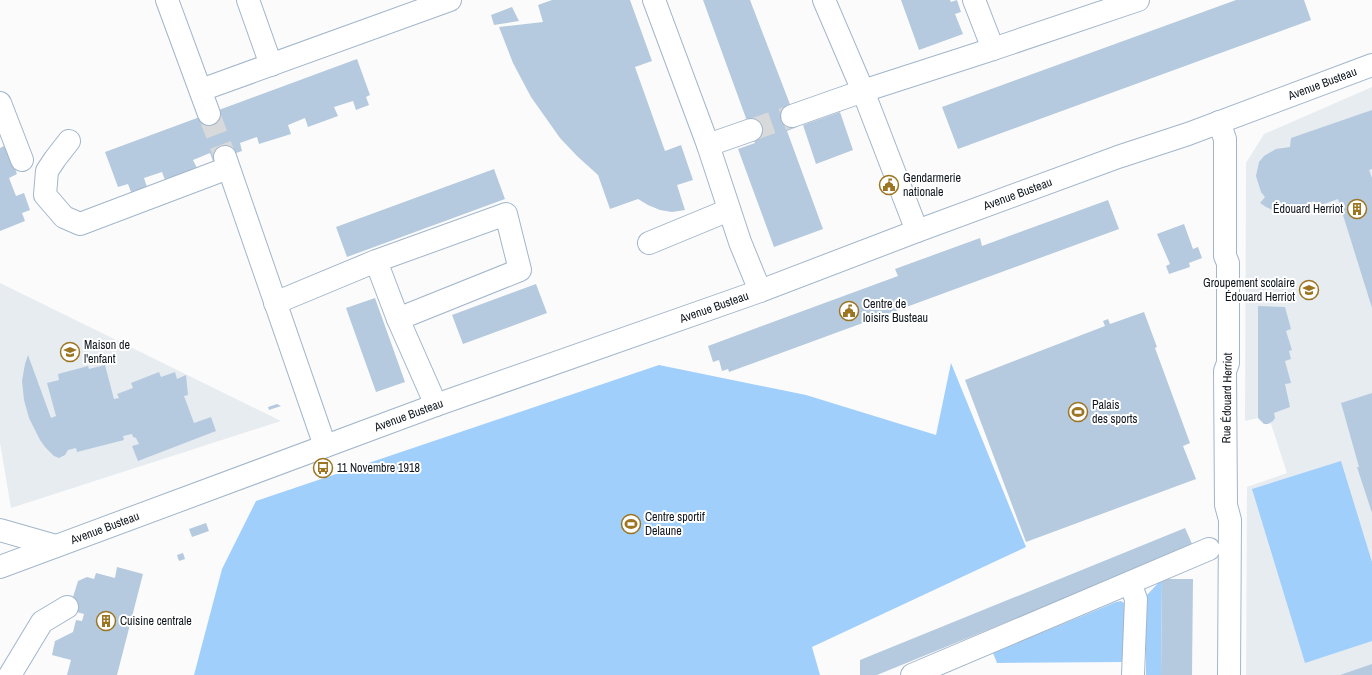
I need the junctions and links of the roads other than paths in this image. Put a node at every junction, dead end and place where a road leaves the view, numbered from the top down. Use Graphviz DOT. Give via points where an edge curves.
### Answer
graph roads {
  1 [pos="167,0"];
  2 [pos="248,0"];
  3 [pos="450,0"];
  4 [pos="654,0"];
  5 [pos="824,0"];
  6 [pos="974,0"];
  7 [pos="1138,0"];
  8 [pos="994,49"];
  9 [pos="270,65"];
  10 [pos="1372,65"];
  11 [pos="201,90"];
  12 [pos="863,91"];
  13 [pos="0,103"];
  14 [pos="209,114"];
  15 [pos="792,116"];
  16 [pos="1219,122"];
  17 [pos="751,130"];
  18 [pos="69,141"];
  19 [pos="708,145"];
  20 [pos="22,160"];
  21 [pos="729,210"];
  22 [pos="918,231"];
  23 [pos="649,243"];
  24 [pos="376,261"];
  25 [pos="760,291"];
  26 [pos="275,303"];
  27 [pos="398,319"];
  28 [pos="436,405"];
  29 [pos="325,446"];
  30 [pos="0,530"];
  31 [pos="56,546"];
  32 [pos="1209,549"];
  33 [pos="0,567"];
  34 [pos="1130,583"];
  35 [pos="67,607"];
  36 [pos="10,675"];
  37 [pos="912,675"];
  38 [pos="1133,675"];
  39 [pos="1228,675"];
  1 -- 11 [label="street"];
  2 -- 9 [label="street"];
  3 -- 9 [label="street"];
  4 -- 19 [label="street"];
  5 -- 12 [label="street"];
  6 -- 8 [label="street"];
  7 -- 8 [label="street"];
  8 -- 12 [label="street"];
  9 -- 11 [label="street"];
  10 -- 16 [label="street, Avenue Busteau"];
  11 -- 14 [label="street"];
  12 -- 15 [label="street"];
  12 -- 22 [label="street"];
  13 -- 20 [label="street"];
  16 -- 22 [label="street, Avenue Busteau"];
  16 -- 39 [label="street, Rue Édouard Herriot" via="1225,139 1225,256 1228,263 1228,363 1225,371 1226,505 1230,520"];
  17 -- 19 [label="street"];
  18 -- 26 [label="street" via="47,171 45,195 64,217 80,224 226,163"];
  19 -- 21 [label="street"];
  21 -- 23 [label="street"];
  21 -- 25 [label="street"];
  22 -- 25 [label="street, Avenue Busteau"];
  24 -- 26 [label="street"];
  24 -- 27 [label="street"];
  24 -- 27 [label="street" via="506,214 520,270"];
  25 -- 28 [label="street, Avenue Busteau"];
  26 -- 29 [label="street"];
  27 -- 28 [label="street"];
  28 -- 29 [label="street, Avenue Busteau"];
  29 -- 31 [label="street, Avenue Busteau"];
  30 -- 31 [label="street, Avenue Busteau"];
  31 -- 33 [label="street, Avenue Busteau"];
  32 -- 34 [label="street"];
  34 -- 37 [label="street"];
  34 -- 38 [label="street" via="1136,599"];
  35 -- 36 [label="street" via="42,622"];
}
